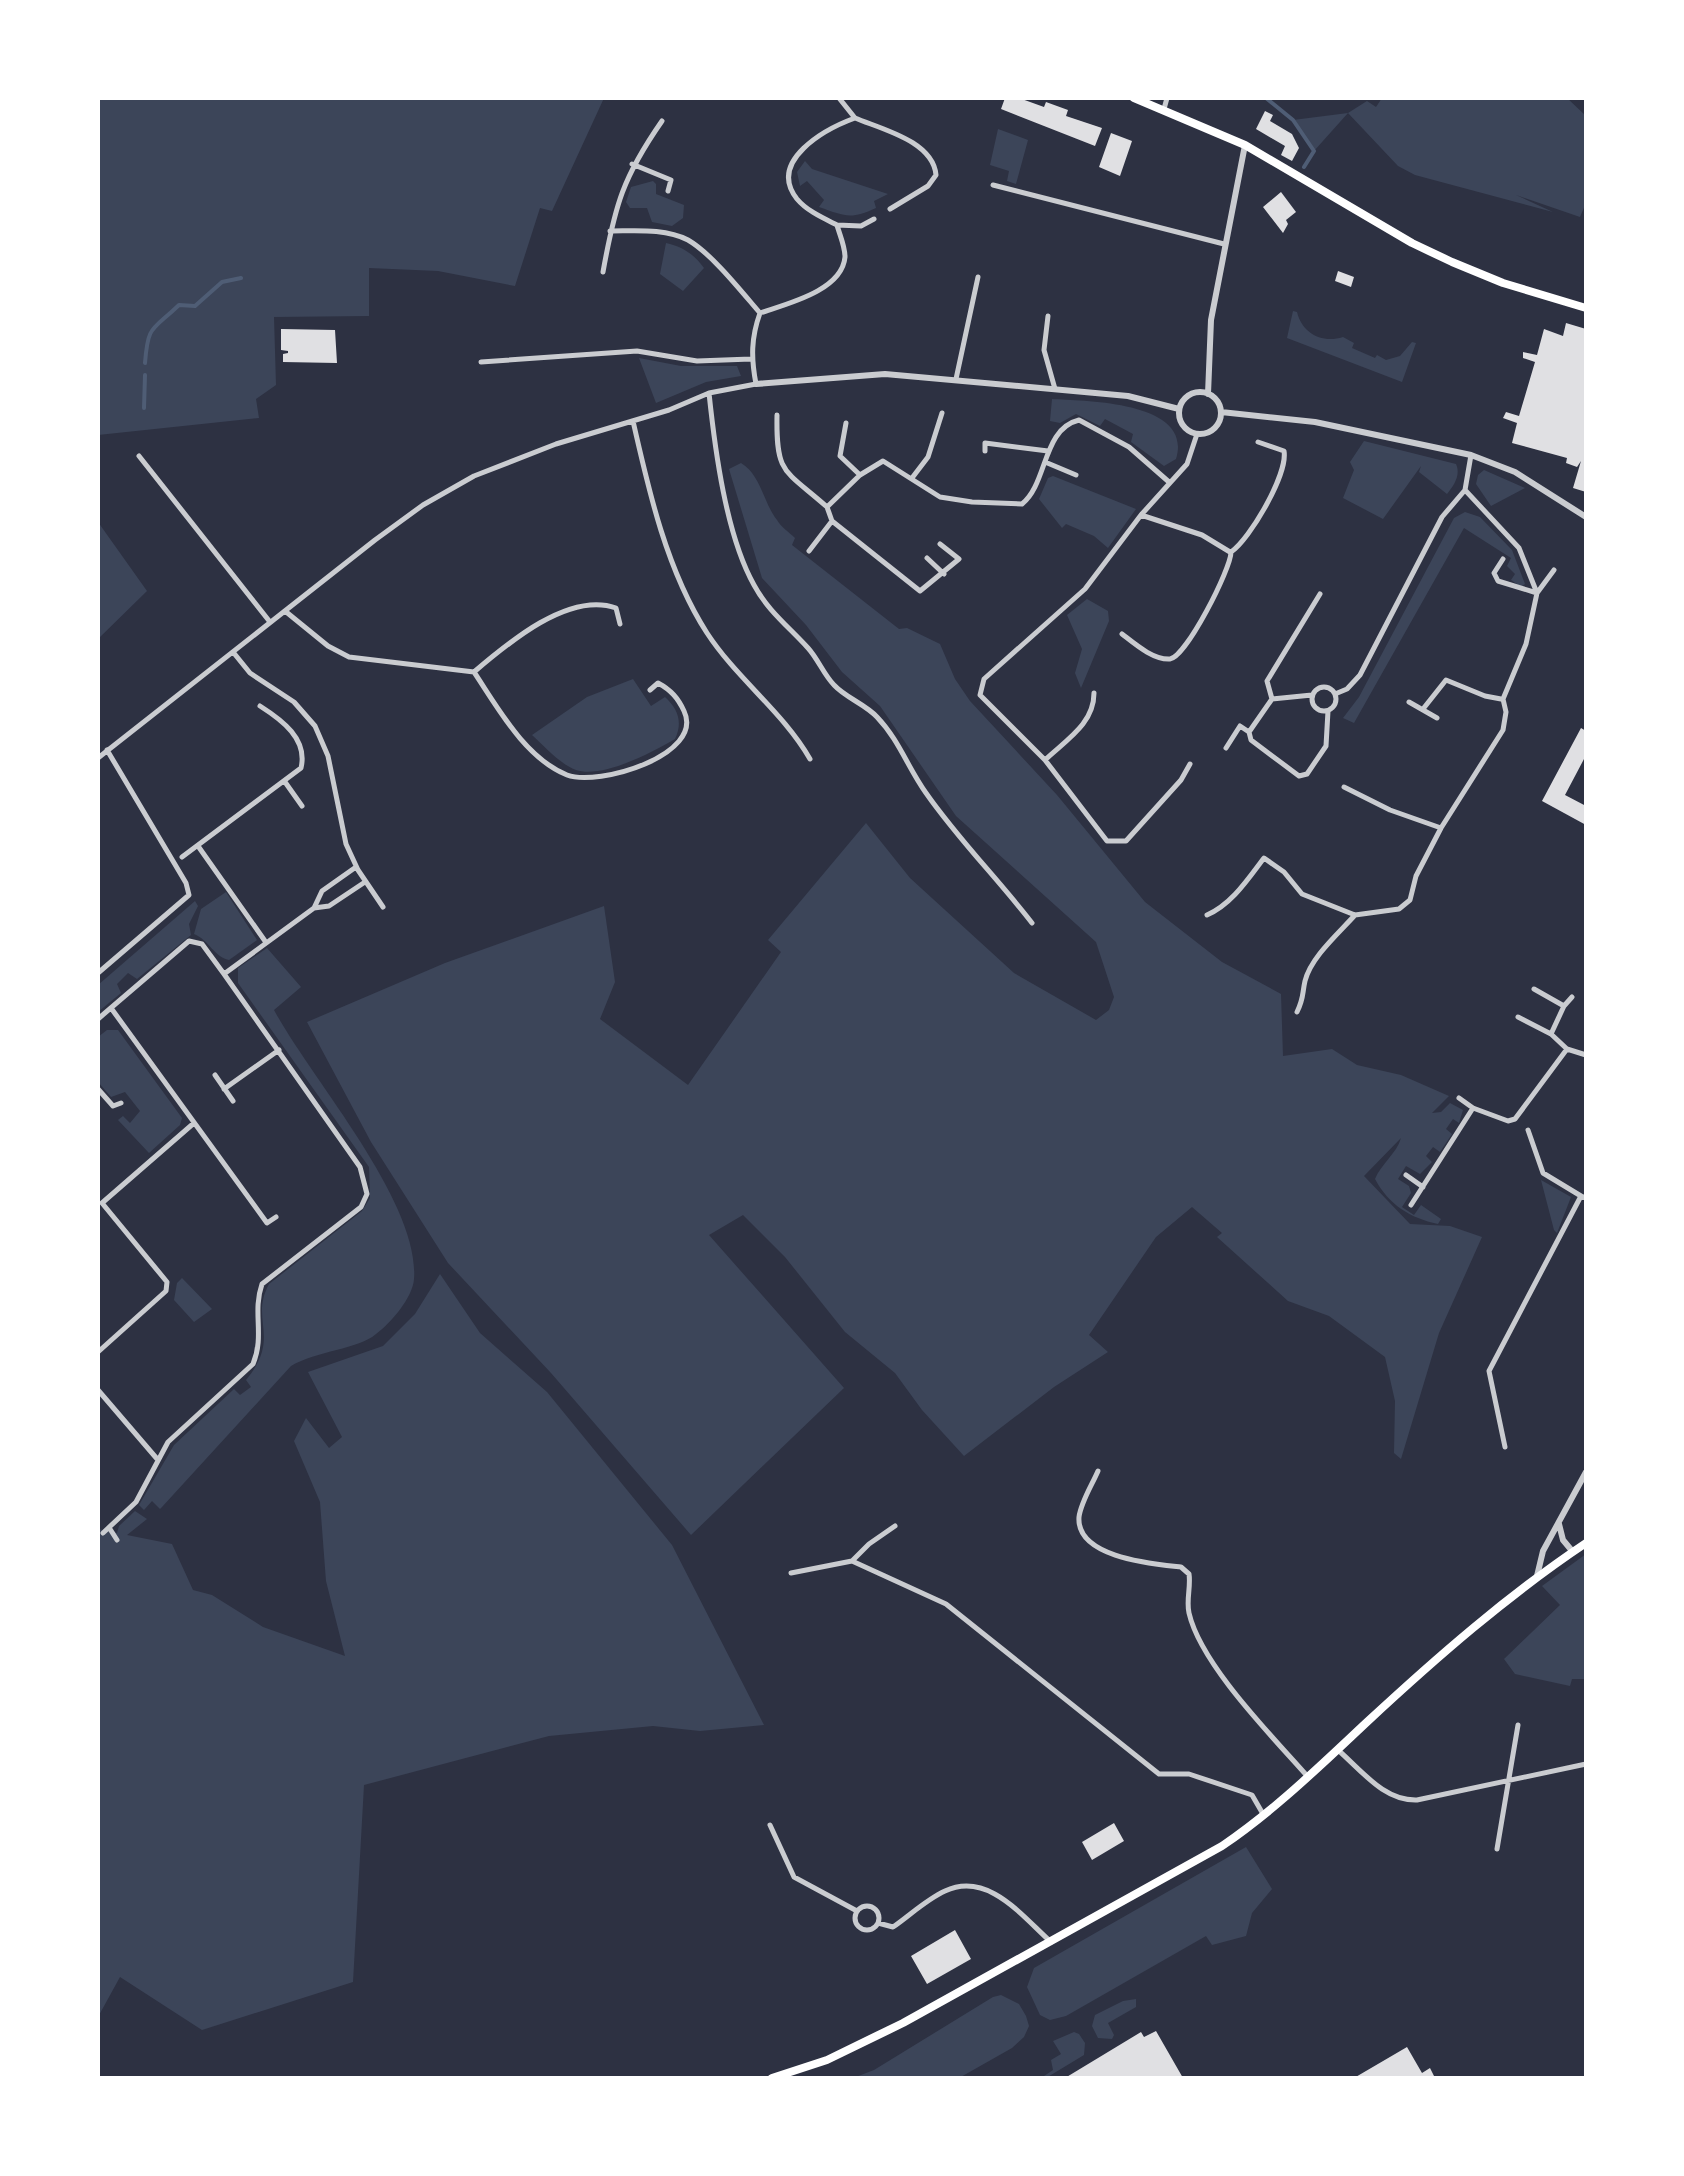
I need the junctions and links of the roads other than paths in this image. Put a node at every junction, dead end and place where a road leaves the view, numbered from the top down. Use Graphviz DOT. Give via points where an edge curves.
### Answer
graph roads {
  1 [pos="839,98"];
  2 [pos="1134,98"];
  3 [pos="1166,102"];
  4 [pos="855,118"];
  5 [pos="662,121"];
  6 [pos="1245,146"];
  7 [pos="632,164"];
  8 [pos="993,185"];
  9 [pos="668,191"];
  10 [pos="890,209"];
  11 [pos="874,218"];
  12 [pos="836,225"];
  13 [pos="610,230"];
  14 [pos="1224,244"];
  15 [pos="603,272"];
  16 [pos="978,277"];
  17 [pos="1586,308"];
  18 [pos="760,312"];
  19 [pos="1048,316"];
  20 [pos="751,359"];
  21 [pos="481,362"];
  22 [pos="956,380"];
  23 [pos="756,384"];
  24 [pos="1055,389"];
  25 [pos="709,393"];
  26 [pos="1208,394"];
  27 [pos="1179,409"];
  28 [pos="1221,412"];
  29 [pos="942,414"];
  30 [pos="777,415"];
  31 [pos="633,421"];
  32 [pos="846,422"];
  33 [pos="1197,434"];
  34 [pos="1258,442"];
  35 [pos="985,451"];
  36 [pos="1049,451"];
  37 [pos="1472,455"];
  38 [pos="139,456"];
  39 [pos="1045,462"];
  40 [pos="860,474"];
  41 [pos="1076,475"];
  42 [pos="912,478"];
  43 [pos="1169,482"];
  44 [pos="1466,490"];
  45 [pos="827,506"];
  46 [pos="1141,515"];
  47 [pos="1586,516"];
  48 [pos="832,521"];
  49 [pos="940,544"];
  50 [pos="809,551"];
  51 [pos="1231,552"];
  52 [pos="927,558"];
  53 [pos="1502,558"];
  54 [pos="1554,570"];
  55 [pos="944,574"];
  56 [pos="1538,593"];
  57 [pos="1320,594"];
  58 [pos="285,611"];
  59 [pos="270,622"];
  60 [pos="620,624"];
  61 [pos="1122,634"];
  62 [pos="233,652"];
  63 [pos="474,672"];
  64 [pos="650,690"];
  65 [pos="1094,693"];
  66 [pos="1335,694"];
  67 [pos="1312,695"];
  68 [pos="1272,699"];
  69 [pos="1503,699"];
  70 [pos="1409,702"];
  71 [pos="260,706"];
  72 [pos="1328,710"];
  73 [pos="1423,710"];
  74 [pos="1437,718"];
  75 [pos="1249,732"];
  76 [pos="1226,748"];
  77 [pos="107,750"];
  78 [pos="98,758"];
  79 [pos="810,759"];
  80 [pos="1045,760"];
  81 [pos="1190,764"];
  82 [pos="285,782"];
  83 [pos="1344,787"];
  84 [pos="302,806"];
  85 [pos="1441,828"];
  86 [pos="198,846"];
  87 [pos="182,857"];
  88 [pos="356,867"];
  89 [pos="365,882"];
  90 [pos="382,907"];
  91 [pos="314,908"];
  92 [pos="1206,915"];
  93 [pos="1356,915"];
  94 [pos="1032,923"];
  95 [pos="266,942"];
  96 [pos="98,974"];
  97 [pos="224,974"];
  98 [pos="1534,989"];
  99 [pos="1572,997"];
  100 [pos="1564,1006"];
  101 [pos="110,1008"];
  102 [pos="1297,1012"];
  103 [pos="1518,1017"];
  104 [pos="98,1019"];
  105 [pos="1551,1034"];
  106 [pos="1566,1048"];
  107 [pos="279,1050"];
  108 [pos="1586,1054"];
  109 [pos="215,1076"];
  110 [pos="98,1089"];
  111 [pos="224,1089"];
  112 [pos="1459,1098"];
  113 [pos="233,1101"];
  114 [pos="121,1104"];
  115 [pos="1474,1108"];
  116 [pos="194,1123"];
  117 [pos="1528,1130"];
  118 [pos="1406,1175"];
  119 [pos="1423,1187"];
  120 [pos="1584,1197"];
  121 [pos="100,1205"];
  122 [pos="1412,1206"];
  123 [pos="276,1217"];
  124 [pos="98,1352"];
  125 [pos="98,1390"];
  126 [pos="1506,1446"];
  127 [pos="159,1460"];
  128 [pos="1098,1472"];
  129 [pos="1586,1472"];
  130 [pos="1559,1523"];
  131 [pos="895,1526"];
  132 [pos="110,1529"];
  133 [pos="102,1532"];
  134 [pos="117,1540"];
  135 [pos="1586,1543"];
  136 [pos="1573,1552"];
  137 [pos="852,1560"];
  138 [pos="790,1573"];
  139 [pos="1537,1576"];
  140 [pos="1518,1725"];
  141 [pos="1338,1750"];
  142 [pos="1586,1764"];
  143 [pos="1308,1777"];
  144 [pos="1510,1780"];
  145 [pos="1265,1817"];
  146 [pos="770,1825"];
  147 [pos="1497,1849"];
  148 [pos="857,1911"];
  149 [pos="878,1923"];
  150 [pos="1050,1942"];
  151 [pos="772,2078"];
  1 -- 4 [label="street"];
  2 -- 3 [label="main road"];
  3 -- 6 [label="main road"];
  4 -- 10 [label="street" via="910,141 936,166 928,186"];
  4 -- 12 [label="street" via="807,146 788,170 798,199"];
  5 -- 7 [label="street"];
  6 -- 14 [label="street"];
  6 -- 17 [label="main road" via="1438,256"];
  7 -- 9 [label="street" via="671,180"];
  7 -- 13 [label="street"];
  8 -- 14 [label="street"];
  11 -- 12 [label="street" via="861,226"];
  12 -- 18 [label="street" via="845,260 840,273 812,295"];
  13 -- 15 [label="street"];
  13 -- 18 [label="street" via="689,241"];
  14 -- 26 [label="street"];
  16 -- 22 [label="street"];
  18 -- 20 [label="street"];
  19 -- 24 [label="street" via="1044,350"];
  20 -- 21 [label="street" via="697,361 638,351"];
  20 -- 23 [label="street"];
  22 -- 23 [label="street" via="862,374"];
  22 -- 24 [label="street"];
  23 -- 25 [label="street"];
  24 -- 27 [label="street"];
  25 -- 31 [label="street"];
  25 -- 94 [label="street" via="724,494 752,584 834,686 875,715 923,789"];
  26 -- 27 [label="street" via="1190,394"];
  26 -- 28 [label="street"];
  27 -- 33 [label="street" via="1181,424"];
  28 -- 33 [label="street" via="1214,428"];
  28 -- 37 [label="street" via="1316,422"];
  29 -- 42 [label="street" via="928,457"];
  30 -- 45 [label="street" via="776,453 783,469"];
  31 -- 58 [label="street" via="474,476 391,528"];
  31 -- 79 [label="street" via="684,591 708,634"];
  32 -- 40 [label="street" via="840,456"];
  33 -- 43 [label="street" via="1187,464"];
  34 -- 51 [label="street" via="1284,451 1283,472 1250,533"];
  35 -- 36 [label="street" via="985,442"];
  36 -- 39 [label="street"];
  36 -- 43 [label="street" via="1064,426 1078,420 1130,448"];
  37 -- 44 [label="street"];
  37 -- 47 [label="street" via="1515,472"];
  38 -- 59 [label="street"];
  39 -- 41 [label="street"];
  39 -- 42 [label="street" via="1022,504 940,497"];
  40 -- 42 [label="street" via="883,461"];
  40 -- 45 [label="street"];
  43 -- 46 [label="street"];
  44 -- 56 [label="street" via="1519,548"];
  44 -- 66 [label="street" via="1442,517 1360,675"];
  45 -- 48 [label="street"];
  46 -- 51 [label="street"];
  46 -- 80 [label="street" via="1085,590 980,687 980,695"];
  48 -- 50 [label="street"];
  48 -- 55 [label="street" via="920,591"];
  49 -- 55 [label="street" via="960,559"];
  51 -- 61 [label="street" via="1224,579 1178,656 1158,657"];
  52 -- 55 [label="street"];
  53 -- 56 [label="street" via="1494,574 1498,581"];
  54 -- 56 [label="street"];
  56 -- 69 [label="street"];
  57 -- 68 [label="street" via="1267,681"];
  58 -- 59 [label="street"];
  58 -- 63 [label="street" via="349,657"];
  59 -- 62 [label="street"];
  60 -- 63 [label="street" via="616,608 584,604 523,633"];
  62 -- 77 [label="street"];
  62 -- 88 [label="street" via="315,726"];
  63 -- 64 [label="street" via="529,747 552,767 582,779 642,764 686,735 687,718 671,690 658,683"];
  65 -- 80 [label="street" via="1088,720"];
  66 -- 67 [label="street" via="1325,687"];
  66 -- 72 [label="street"];
  67 -- 68 [label="street"];
  67 -- 72 [label="street" via="1314,706"];
  68 -- 75 [label="street"];
  69 -- 73 [label="street" via="1446,680"];
  69 -- 85 [label="street" via="1503,730"];
  70 -- 73 [label="street"];
  71 -- 82 [label="street" via="301,747 300,768"];
  72 -- 75 [label="street" via="1326,746 1307,774 1299,776"];
  73 -- 74 [label="street"];
  75 -- 76 [label="street" via="1240,726"];
  77 -- 78 [label="street"];
  77 -- 96 [label="street" via="189,895"];
  80 -- 81 [label="street" via="1115,844 1126,841"];
  82 -- 84 [label="street"];
  82 -- 86 [label="street"];
  83 -- 85 [label="street"];
  85 -- 93 [label="street" via="1410,900 1399,909"];
  86 -- 87 [label="street"];
  86 -- 95 [label="street"];
  88 -- 89 [label="street"];
  88 -- 91 [label="street" via="322,891"];
  89 -- 90 [label="street"];
  89 -- 91 [label="street" via="330,906"];
  91 -- 95 [label="street"];
  92 -- 93 [label="street" via="1239,891 1264,858 1302,894"];
  93 -- 102 [label="street" via="1318,958"];
  95 -- 97 [label="street"];
  97 -- 101 [label="street" via="202,944 190,942"];
  97 -- 107 [label="street"];
  98 -- 100 [label="street"];
  99 -- 100 [label="street"];
  100 -- 105 [label="street"];
  101 -- 104 [label="street"];
  101 -- 116 [label="street"];
  103 -- 105 [label="street"];
  105 -- 106 [label="street"];
  106 -- 108 [label="street"];
  106 -- 115 [label="street" via="1515,1119"];
  107 -- 111 [label="street"];
  107 -- 127 [label="street" via="360,1166 367,1194 361,1208 262,1284 260,1348 252,1364 168,1442"];
  109 -- 111 [label="street"];
  110 -- 114 [label="street" via="113,1106"];
  111 -- 113 [label="street"];
  112 -- 115 [label="street"];
  115 -- 119 [label="street"];
  116 -- 121 [label="street"];
  116 -- 123 [label="street" via="267,1224"];
  117 -- 120 [label="street" via="1542,1173"];
  118 -- 119 [label="street"];
  119 -- 122 [label="street"];
  120 -- 126 [label="street" via="1489,1371"];
  121 -- 124 [label="street" via="167,1282 166,1291"];
  125 -- 127 [label="street"];
  127 -- 132 [label="street" via="136,1502"];
  128 -- 143 [label="street" via="1079,1518 1082,1531 1109,1554 1189,1574 1187,1607 1209,1653"];
  129 -- 130 [label="street"];
  130 -- 136 [label="street"];
  130 -- 139 [label="street"];
  131 -- 137 [label="street"];
  132 -- 133 [label="street"];
  132 -- 134 [label="street"];
  135 -- 136 [label="main road"];
  136 -- 139 [label="main road"];
  137 -- 138 [label="street"];
  137 -- 145 [label="street" via="946,1604 1159,1774 1188,1774 1252,1795"];
  139 -- 141 [label="main road"];
  140 -- 144 [label="street"];
  141 -- 143 [label="main road"];
  141 -- 144 [label="street" via="1400,1801"];
  142 -- 144 [label="street"];
  143 -- 145 [label="main road"];
  144 -- 147 [label="street"];
  145 -- 150 [label="main road"];
  146 -- 148 [label="street" via="794,1876"];
  148 -- 149 [label="street" via="875,1908"];
  148 -- 149 [label="street" via="861,1928"];
  149 -- 150 [label="street" via="893,1928 945,1890 970,1885 991,1889"];
  150 -- 151 [label="main road" via="903,2024"];
}
